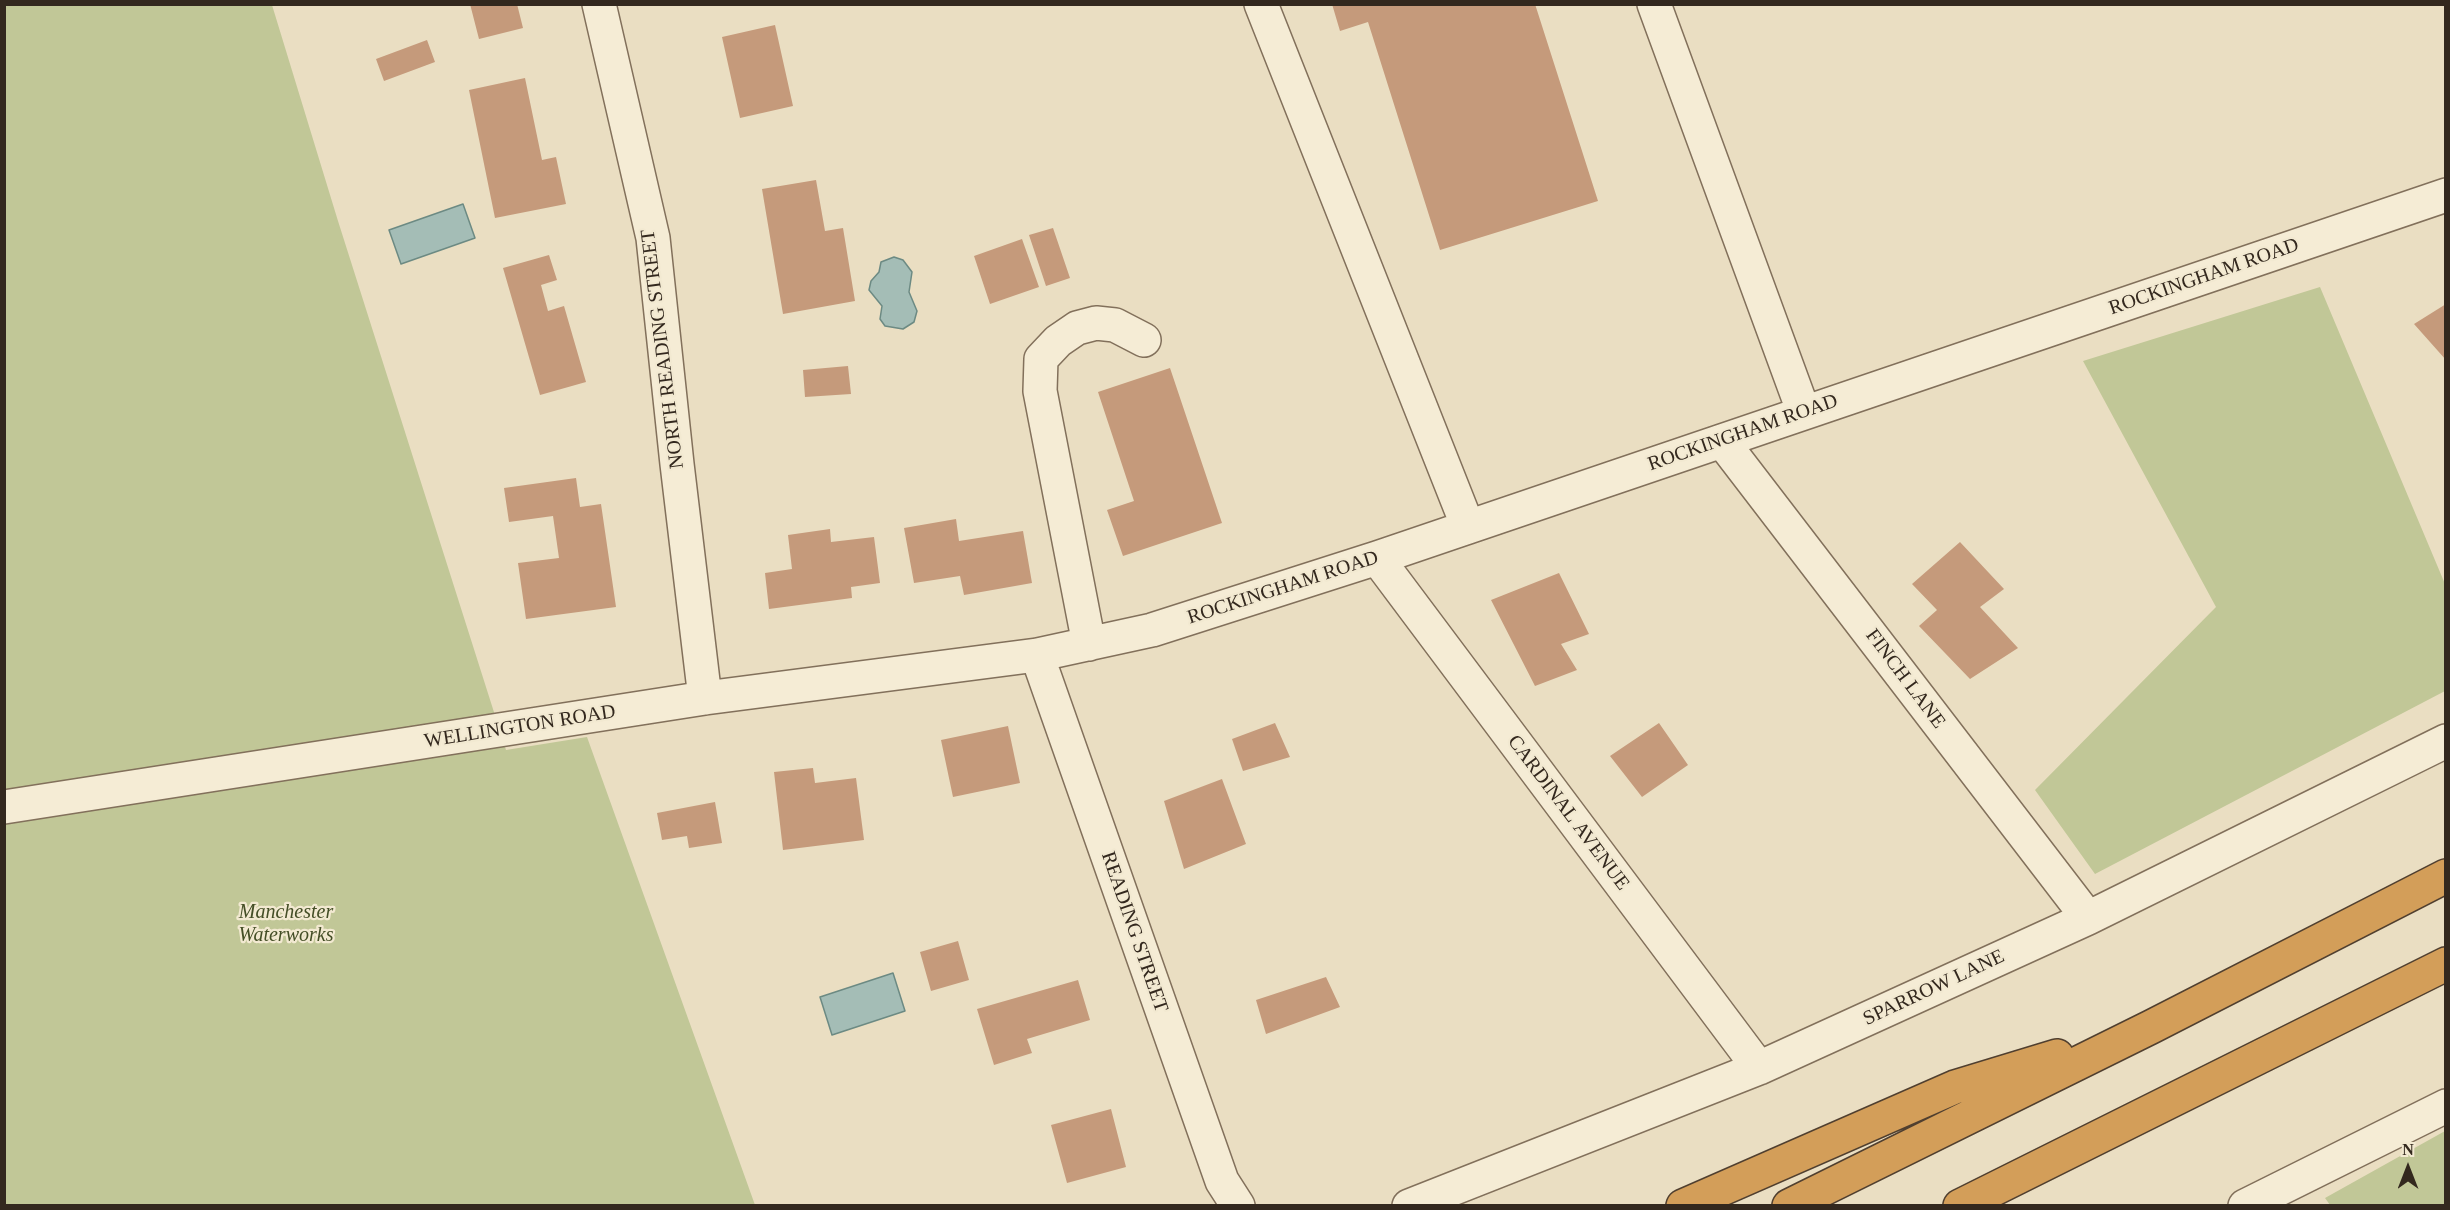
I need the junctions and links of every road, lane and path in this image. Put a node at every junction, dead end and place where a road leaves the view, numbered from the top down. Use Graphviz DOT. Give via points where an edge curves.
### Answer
graph roads {
  1 [pos="598,4"];
  2 [pos="1261,4"];
  3 [pos="1654,4"];
  4 [pos="2445,195"];
  5 [pos="1144,340"];
  6 [pos="1804,413"];
  7 [pos="1722,441"];
  8 [pos="1468,526"];
  9 [pos="1377,558"];
  10 [pos="1089,644"];
  11 [pos="1036,655"];
  12 [pos="705,698"];
  13 [pos="2445,741"];
  14 [pos="4,807"];
  15 [pos="2445,876"];
  16 [pos="2088,918"];
  17 [pos="2445,964"];
  18 [pos="2151,1027"];
  19 [pos="1759,1068"];
  20 [pos="2445,1106"];
  21 [pos="2290,1196"];
  22 [pos="1238,1206"];
  23 [pos="1408,1206"];
  24 [pos="1683,1206"];
  25 [pos="1789,1206"];
  26 [pos="1960,1206"];
  27 [pos="2244,1206"];
  1 -- 12 [label="street, NORTH READING STREET" via="652,238"];
  2 -- 8 [label="street"];
  3 -- 6 [label="street"];
  4 -- 6 [label="street, ROCKINGHAM ROAD"];
  5 -- 10 [label="street" via="1115,325 1096,324 1077,328 1058,340 1041,359 1040,391"];
  6 -- 7 [label="street, ROCKINGHAM ROAD"];
  7 -- 8 [label="street, ROCKINGHAM ROAD"];
  7 -- 16 [label="street, FINCH LANE"];
  8 -- 9 [label="street, ROCKINGHAM ROAD"];
  9 -- 10 [label="street, ROCKINGHAM ROAD" via="1152,630"];
  9 -- 19 [label="street, CARDINAL AVENUE"];
  10 -- 11 [label="street, ROCKINGHAM ROAD"];
  11 -- 12 [label="street, WELLINGTON ROAD"];
  11 -- 22 [label="street, READING STREET" via="1222,1181"];
  12 -- 14 [label="street, WELLINGTON ROAD"];
  13 -- 16 [label="street, SPARROW LANE"];
  15 -- 18 [label="highway"];
  16 -- 19 [label="street, SPARROW LANE"];
  17 -- 26 [label="highway"];
  18 -- 24 [label="highway" via="1955,1087"];
  18 -- 25 [label="highway"];
  19 -- 23 [label="street, SPARROW LANE"];
  20 -- 21 [label="street"];
  21 -- 27 [label="street"];
}
